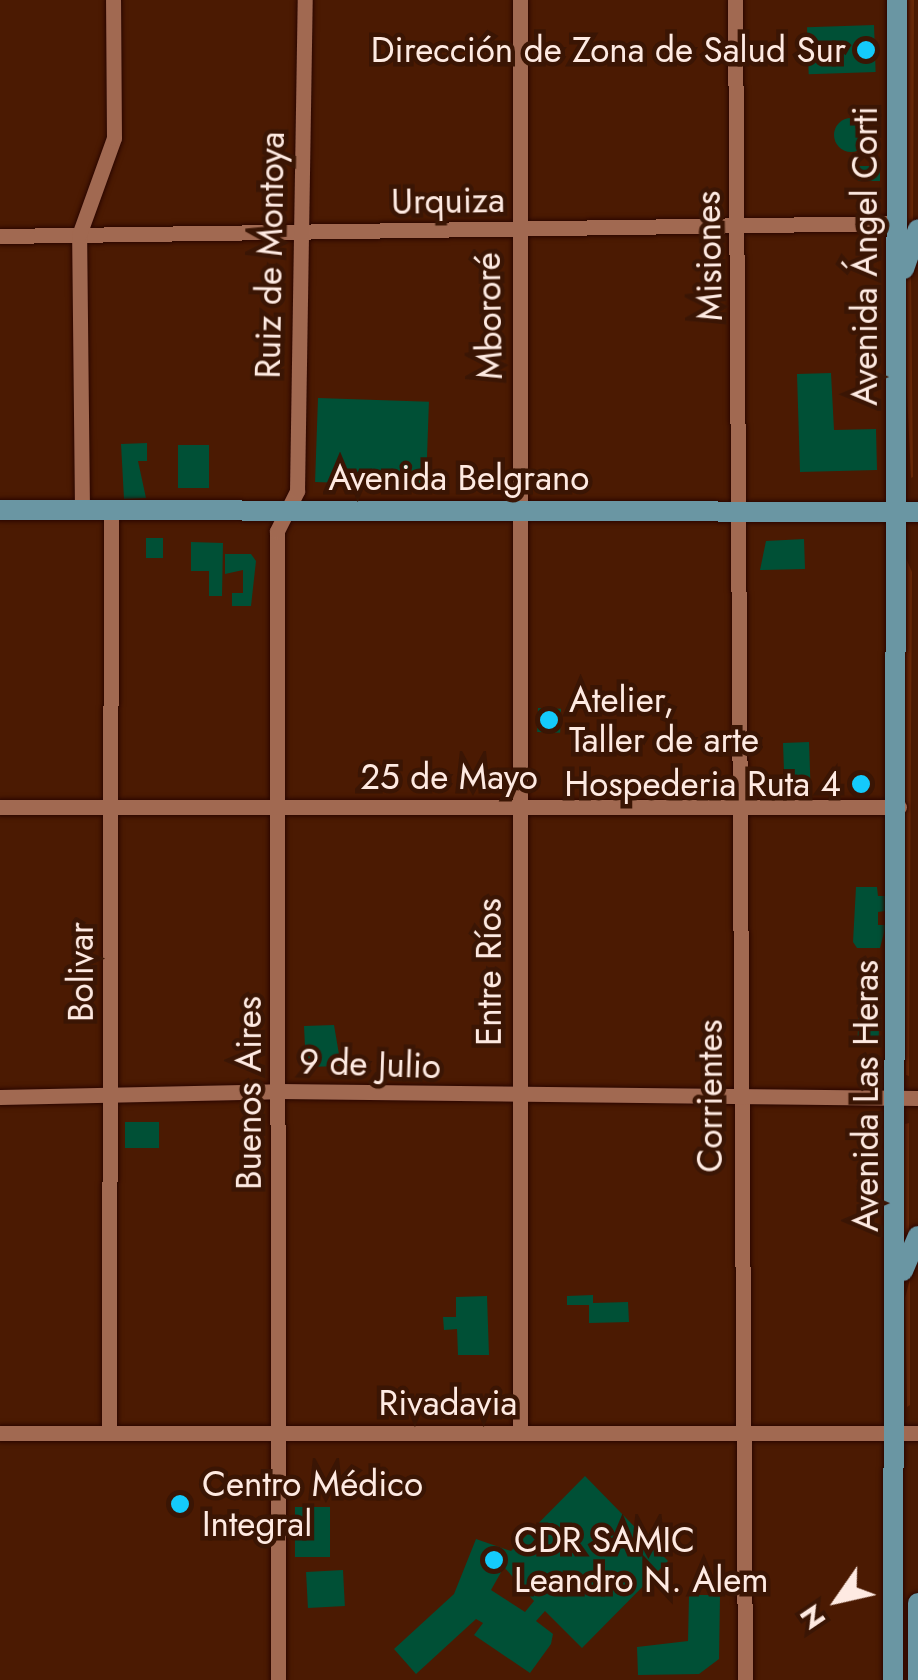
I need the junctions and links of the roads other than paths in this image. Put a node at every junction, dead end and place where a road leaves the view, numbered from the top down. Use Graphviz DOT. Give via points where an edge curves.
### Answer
graph roads {
  1 [pos="112,0"];
  2 [pos="304,0"];
  3 [pos="520,0"];
  4 [pos="735,0"];
  5 [pos="896,0"];
  6 [pos="739,225"];
  7 [pos="908,226"];
  8 [pos="518,230"];
  9 [pos="300,232"];
  10 [pos="78,235"];
  11 [pos="0,236"];
  12 [pos="0,510"];
  13 [pos="82,510"];
  14 [pos="290,510"];
  15 [pos="111,511"];
  16 [pos="741,511"];
  17 [pos="521,512"];
  18 [pos="908,512"];
  19 [pos="111,804"];
  20 [pos="278,806"];
  21 [pos="518,806"];
  22 [pos="0,807"];
  23 [pos="741,807"];
  24 [pos="899,807"];
  25 [pos="280,1091"];
  26 [pos="0,1096"];
  27 [pos="740,1097"];
  28 [pos="112,1098"];
  29 [pos="520,1098"];
  30 [pos="908,1098"];
  31 [pos="918,1236"];
  32 [pos="898,1283"];
  33 [pos="109,1432"];
  34 [pos="0,1433"];
  35 [pos="520,1433"];
  36 [pos="742,1433"];
  37 [pos="908,1433"];
  38 [pos="276,1434"];
  39 [pos="918,1603"];
  40 [pos="278,1680"];
  41 [pos="745,1680"];
  42 [pos="893,1680"];
  43 [pos="918,1680"];
  1 -- 10 [label="street" via="114,138"];
  2 -- 9 [label="street, Ruiz de Montoya"];
  3 -- 8 [label="street, Mbororé"];
  4 -- 6 [label="street, Misiones"];
  5 -- 7 [label="main road, Avenida Ángel Corti"];
  6 -- 7 [label="street, Urquiza"];
  6 -- 8 [label="street, Urquiza"];
  6 -- 16 [label="street, Misiones"];
  7 -- 18 [label="main road, Avenida Ángel Corti" via="898,288"];
  8 -- 9 [label="street, Urquiza"];
  8 -- 17 [label="street, Mbororé"];
  9 -- 10 [label="street, Urquiza"];
  9 -- 14 [label="street, Ruiz de Montoya" via="298,491"];
  10 -- 11 [label="street, Urquiza"];
  10 -- 13 [label="street"];
  12 -- 13 [label="main road, Avenida Belgrano"];
  13 -- 15 [label="main road, Avenida Belgrano"];
  14 -- 15 [label="main road, Avenida Belgrano"];
  14 -- 17 [label="main road, Avenida Belgrano"];
  14 -- 20 [label="street, Buenos Aires" via="277,530"];
  15 -- 19 [label="street, Bolivar"];
  16 -- 17 [label="main road, Avenida Belgrano"];
  16 -- 18 [label="main road, Avenida Belgrano"];
  16 -- 23 [label="street, Corrientes"];
  17 -- 21 [label="street, Entre Ríos"];
  18 -- 24 [label="main road, Avenida Las Heras"];
  19 -- 20 [label="street, 25 de Mayo"];
  19 -- 22 [label="street, 25 de Mayo"];
  19 -- 28 [label="street, Bolivar"];
  20 -- 21 [label="street, 25 de Mayo"];
  20 -- 25 [label="street, Buenos Aires"];
  21 -- 23 [label="street, 25 de Mayo"];
  21 -- 29 [label="street, Entre Ríos"];
  23 -- 24 [label="street, 25 de Mayo"];
  23 -- 27 [label="street, Corrientes"];
  24 -- 30 [label="main road, Avenida Las Heras"];
  25 -- 28 [label="street, 9 de Julio"];
  25 -- 29 [label="street, 9 de Julio"];
  25 -- 38 [label="street, Buenos Aires"];
  26 -- 28 [label="street, 9 de Julio"];
  27 -- 29 [label="street, 9 de Julio"];
  27 -- 30 [label="street, 9 de Julio"];
  27 -- 36 [label="street, Corrientes"];
  28 -- 33 [label="street, Bolivar"];
  29 -- 35 [label="street, Entre Ríos"];
  30 -- 32 [label="main road, Avenida Las Heras"];
  31 -- 32 [label="main road"];
  32 -- 37 [label="main road, Avenida Las Heras"];
  33 -- 34 [label="street, Rivadavia"];
  33 -- 38 [label="street, Rivadavia"];
  35 -- 36 [label="street, Rivadavia"];
  35 -- 38 [label="street, Rivadavia"];
  36 -- 37 [label="street, Rivadavia"];
  36 -- 41 [label="street, Corrientes"];
  37 -- 42 [label="main road, Avenida Las Heras"];
  38 -- 40 [label="street, Buenos Aires"];
  39 -- 43 [label="main road"];
}
